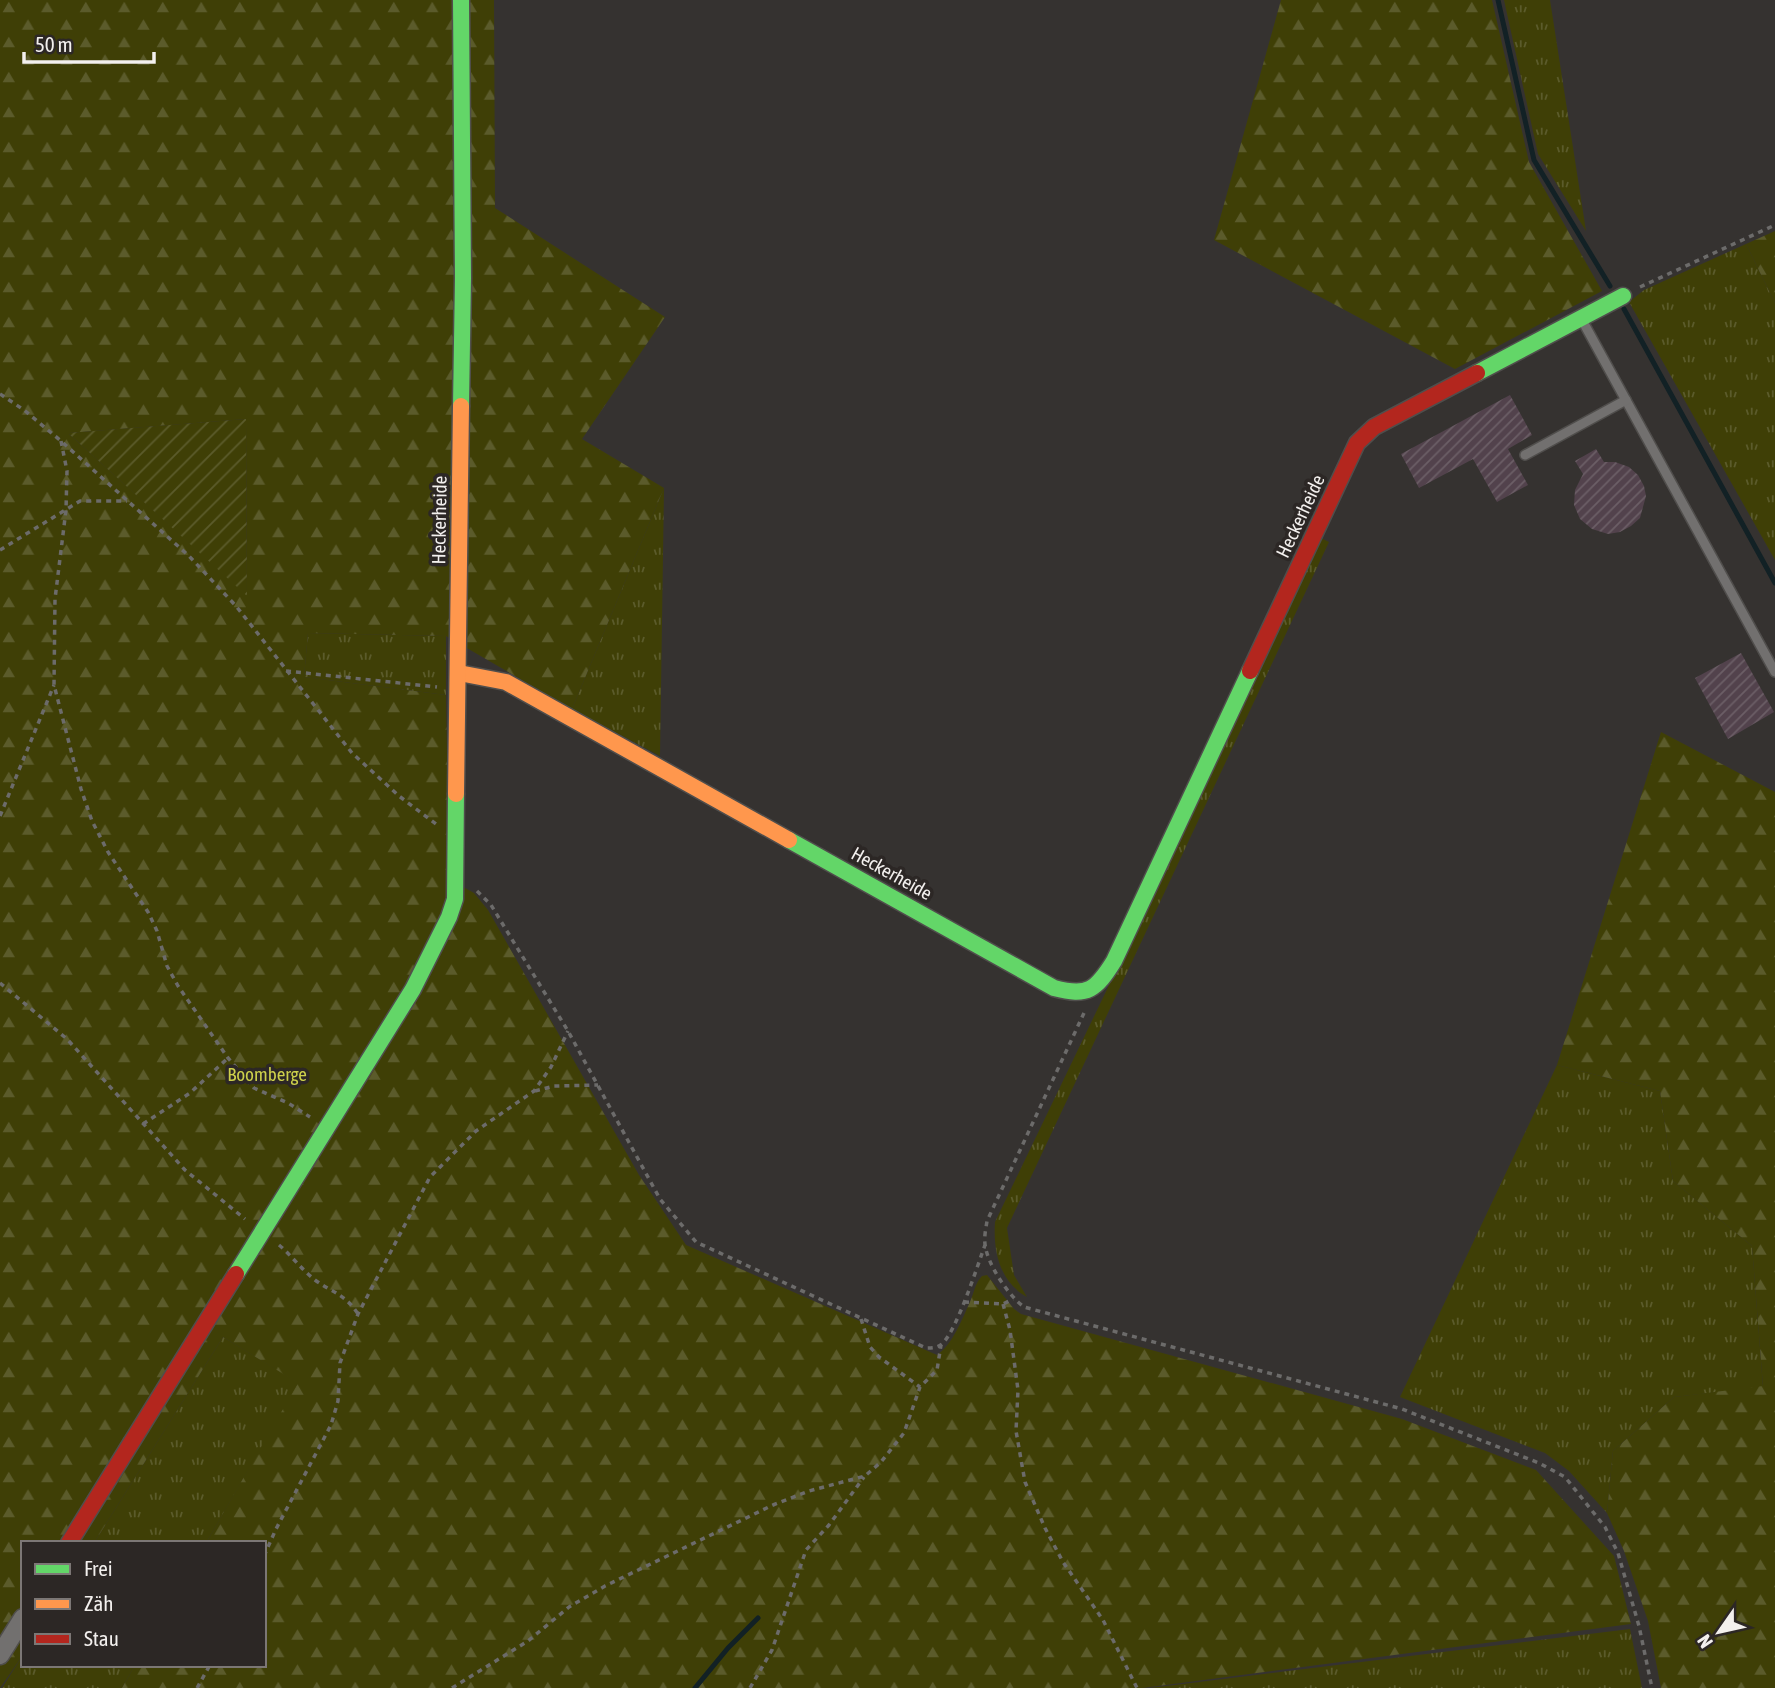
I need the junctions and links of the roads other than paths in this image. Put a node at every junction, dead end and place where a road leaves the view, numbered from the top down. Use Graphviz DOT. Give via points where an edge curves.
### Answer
graph roads {
  1 [pos="461,0"];
  2 [pos="1623,296"];
  3 [pos="1580,318"];
  4 [pos="1626,400"];
  5 [pos="1525,455"];
  6 [pos="1775,672"];
  7 [pos="459,673"];
  8 [pos="70,1541"];
  9 [pos="21,1621"];
  10 [pos="0,1655"];
  1 -- 7 [label="street, Heckerheide"];
  2 -- 3 [label="street, Heckerheide"];
  3 -- 4 [label="lane"];
  3 -- 7 [label="street, Heckerheide" via="1374,427 1357,443 1114,961 1100,983 1085,994 1054,988 506,682"];
  4 -- 5 [label="lane"];
  4 -- 6 [label="lane"];
  7 -- 8 [label="street" via="455,899 449,917 413,989"];
  9 -- 10 [label="street"];
}
